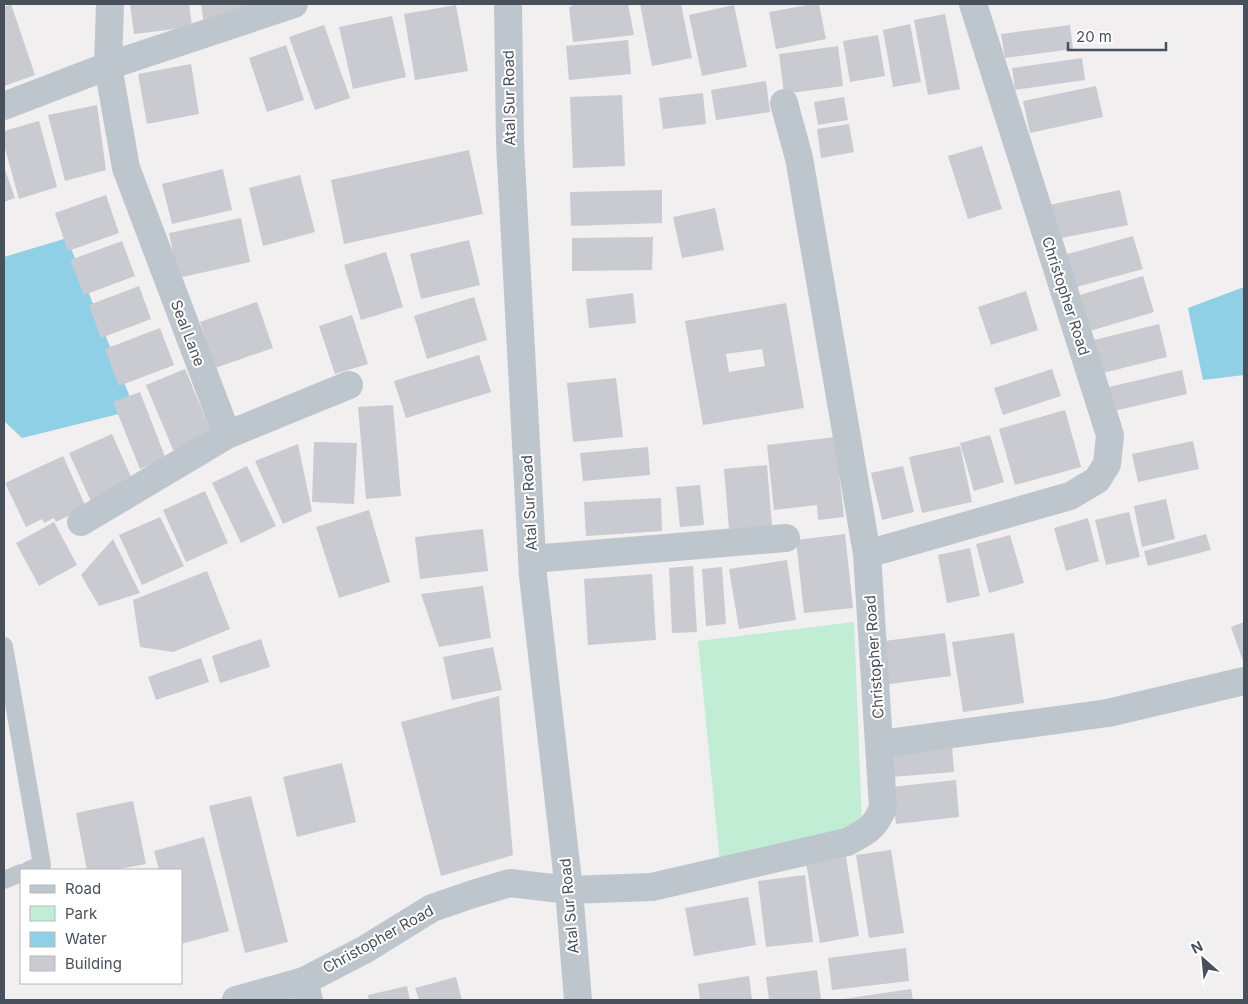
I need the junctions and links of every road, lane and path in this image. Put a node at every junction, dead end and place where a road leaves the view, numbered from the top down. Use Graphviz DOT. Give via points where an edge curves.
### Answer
graph roads {
  1 [pos="110,4"];
  2 [pos="294,4"];
  3 [pos="508,4"];
  4 [pos="973,4"];
  5 [pos="108,66"];
  6 [pos="784,103"];
  7 [pos="4,106"];
  8 [pos="349,385"];
  9 [pos="227,436"];
  10 [pos="81,522"];
  11 [pos="786,538"];
  12 [pos="867,554"];
  13 [pos="532,559"];
  14 [pos="4,646"];
  15 [pos="1244,681"];
  16 [pos="880,744"];
  17 [pos="32,869"];
  18 [pos="20,873"];
  19 [pos="4,880"];
  20 [pos="569,890"];
  21 [pos="306,990"];
  22 [pos="236,1000"];
  23 [pos="578,1000"];
  1 -- 5 [label="street, Seal Lane"];
  2 -- 5 [label="street"];
  3 -- 13 [label="street, Atal Sur Road" via="510,143"];
  4 -- 12 [label="street, Christopher Road" via="1110,435 1107,464 1097,480 1070,496"];
  5 -- 7 [label="street"];
  5 -- 9 [label="street, Seal Lane" via="126,168"];
  6 -- 12 [label="street" via="801,168"];
  8 -- 9 [label="street"];
  9 -- 10 [label="street"];
  11 -- 13 [label="street"];
  12 -- 16 [label="street, Christopher Road"];
  13 -- 20 [label="street, Atal Sur Road"];
  14 -- 17 [label="lane" via="42,865"];
  15 -- 16 [label="street" via="1108,713"];
  16 -- 20 [label="street, Christopher Road" via="883,808 877,822 847,842 652,887"];
  18 -- 19 [label="lane"];
  20 -- 21 [label="street, Christopher Road" via="510,883 432,908"];
  20 -- 23 [label="street, Atal Sur Road"];
  21 -- 22 [label="street, Christopher Road"];
}
